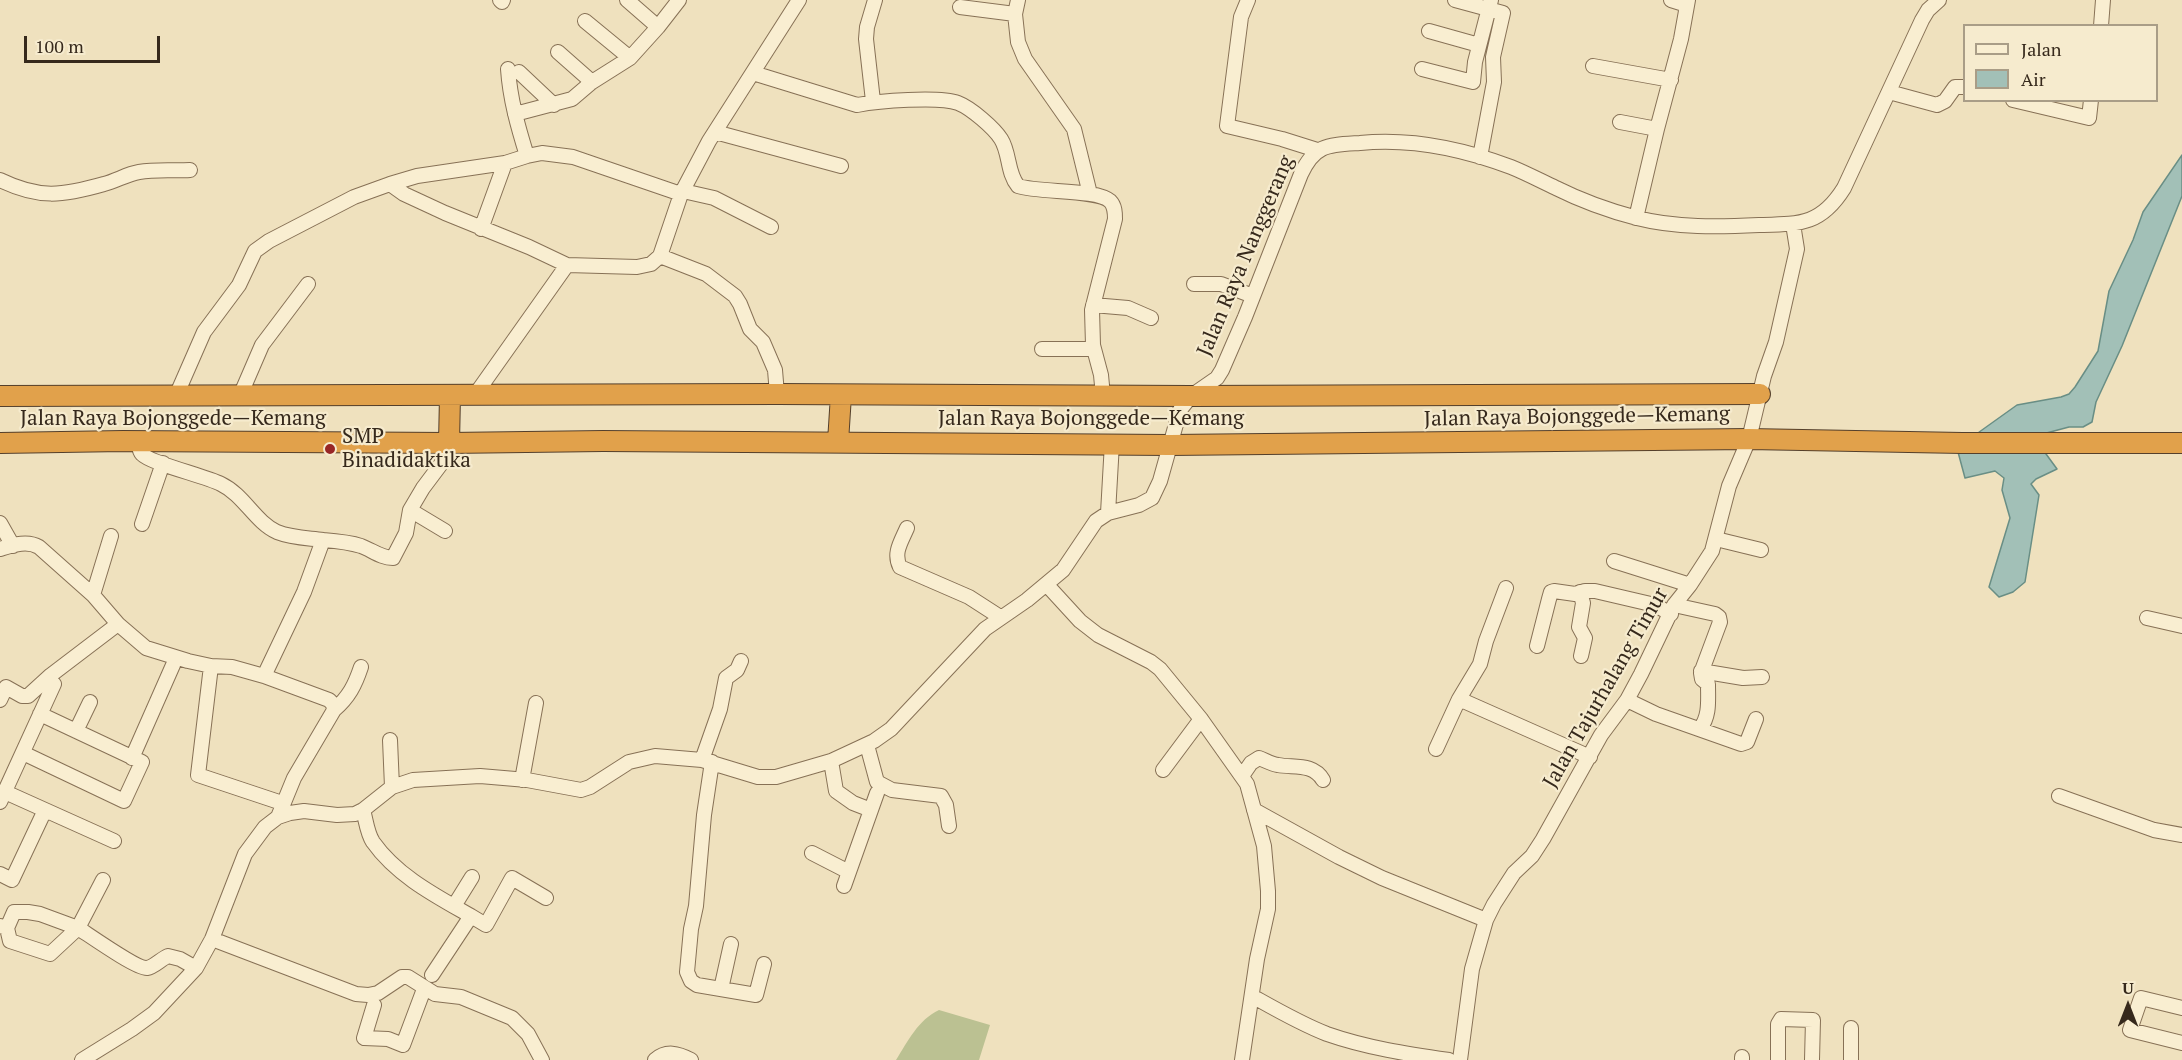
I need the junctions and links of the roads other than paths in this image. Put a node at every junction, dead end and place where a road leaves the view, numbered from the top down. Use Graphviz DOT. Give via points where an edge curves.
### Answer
graph roads {
  1 [pos="627,0"];
  2 [pos="679,0"];
  3 [pos="799,0"];
  4 [pos="875,0"];
  5 [pos="1248,0"];
  6 [pos="1455,0"];
  7 [pos="1671,0"];
  8 [pos="1939,0"];
  9 [pos="2103,0"];
  10 [pos="1688,2"];
  11 [pos="1489,4"];
  12 [pos="960,7"];
  13 [pos="1017,7"];
  14 [pos="585,21"];
  15 [pos="2101,24"];
  16 [pos="658,27"];
  17 [pos="1429,31"];
  18 [pos="1479,45"];
  19 [pos="558,52"];
  20 [pos="630,58"];
  21 [pos="1593,66"];
  22 [pos="1422,69"];
  23 [pos="753,72"];
  24 [pos="1671,80"];
  25 [pos="592,82"];
  26 [pos="1963,87"];
  27 [pos="1888,92"];
  28 [pos="873,101"];
  29 [pos="2021,102"];
  30 [pos="2091,102"];
  31 [pos="554,105"];
  32 [pos="515,114"];
  33 [pos="1620,122"];
  34 [pos="1657,129"];
  35 [pos="715,132"];
  36 [pos="1317,150"];
  37 [pos="527,156"];
  38 [pos="1480,157"];
  39 [pos="505,163"];
  40 [pos="841,166"];
  41 [pos="190,170"];
  42 [pos="0,180"];
  43 [pos="390,183"];
  44 [pos="682,192"];
  45 [pos="1090,194"];
  46 [pos="1636,218"];
  47 [pos="1793,224"];
  48 [pos="771,227"];
  49 [pos="482,229"];
  50 [pos="660,256"];
  51 [pos="567,265"];
  52 [pos="308,284"];
  53 [pos="1194,284"];
  54 [pos="1253,296"];
  55 [pos="1093,305"];
  56 [pos="1151,318"];
  57 [pos="1042,349"];
  58 [pos="1093,349"];
  59 [pos="777,394"];
  60 [pos="1760,394"];
  61 [pos="475,395"];
  62 [pos="841,395"];
  63 [pos="0,396"];
  64 [pos="176,396"];
  65 [pos="240,396"];
  66 [pos="450,396"];
  67 [pos="1103,396"];
  68 [pos="1191,396"];
  69 [pos="1749,439"];
  70 [pos="138,441"];
  71 [pos="838,442"];
  72 [pos="0,443"];
  73 [pos="449,443"];
  74 [pos="1112,443"];
  75 [pos="2182,444"];
  76 [pos="1170,445"];
  77 [pos="163,463"];
  78 [pos="410,510"];
  79 [pos="1108,513"];
  80 [pos="0,523"];
  81 [pos="142,524"];
  82 [pos="907,528"];
  83 [pos="445,531"];
  84 [pos="111,536"];
  85 [pos="1716,539"];
  86 [pos="323,540"];
  87 [pos="6,547"];
  88 [pos="1761,550"];
  89 [pos="1614,561"];
  90 [pos="1047,585"];
  91 [pos="1690,585"];
  92 [pos="1506,588"];
  93 [pos="1580,592"];
  94 [pos="93,596"];
  95 [pos="1672,609"];
  96 [pos="1000,617"];
  97 [pos="2147,618"];
  98 [pos="118,624"];
  99 [pos="2182,626"];
  100 [pos="1538,646"];
  101 [pos="1581,656"];
  102 [pos="741,661"];
  103 [pos="173,665"];
  104 [pos="211,666"];
  105 [pos="361,667"];
  106 [pos="1701,671"];
  107 [pos="264,676"];
  108 [pos="1762,677"];
  109 [pos="54,684"];
  110 [pos="1459,699"];
  111 [pos="0,700"];
  112 [pos="1626,700"];
  113 [pos="90,702"];
  114 [pos="536,703"];
  115 [pos="334,710"];
  116 [pos="40,714"];
  117 [pos="1201,719"];
  118 [pos="1756,719"];
  119 [pos="1700,729"];
  120 [pos="76,731"];
  121 [pos="390,740"];
  122 [pos="867,745"];
  123 [pos="1436,749"];
  124 [pos="23,753"];
  125 [pos="1590,757"];
  126 [pos="132,758"];
  127 [pos="707,761"];
  128 [pos="831,761"];
  129 [pos="1163,770"];
  130 [pos="1242,776"];
  131 [pos="522,780"];
  132 [pos="1323,780"];
  133 [pos="392,787"];
  134 [pos="877,793"];
  135 [pos="2059,796"];
  136 [pos="2,797"];
  137 [pos="282,803"];
  138 [pos="45,810"];
  139 [pos="363,810"];
  140 [pos="872,810"];
  141 [pos="1254,810"];
  142 [pos="278,817"];
  143 [pos="949,826"];
  144 [pos="2182,835"];
  145 [pos="114,841"];
  146 [pos="812,853"];
  147 [pos="849,872"];
  148 [pos="0,874"];
  149 [pos="472,876"];
  150 [pos="104,880"];
  151 [pos="844,886"];
  152 [pos="546,898"];
  153 [pos="454,906"];
  154 [pos="471,916"];
  155 [pos="1486,920"];
  156 [pos="4,927"];
  157 [pos="78,928"];
  158 [pos="212,939"];
  159 [pos="731,944"];
  160 [pos="764,964"];
  161 [pos="196,968"];
  162 [pos="432,975"];
  163 [pos="424,988"];
  164 [pos="721,989"];
  165 [pos="1252,996"];
  166 [pos="374,1005"];
  167 [pos="2182,1008"];
  168 [pos="1851,1028"];
  169 [pos="2182,1042"];
  170 [pos="82,1060"];
  171 [pos="542,1060"];
  172 [pos="655,1060"];
  173 [pos="691,1060"];
  174 [pos="1242,1060"];
  175 [pos="1449,1060"];
  176 [pos="1460,1060"];
  177 [pos="1778,1060"];
  178 [pos="1812,1060"];
  179 [pos="1851,1060"];
  1 -- 16 [label="street"];
  2 -- 16 [label="street"];
  3 -- 23 [label="street"];
  4 -- 28 [label="street" via="866,39"];
  5 -- 36 [label="street" via="1241,17 1227,126"];
  6 -- 11 [label="street"];
  7 -- 10 [label="street"];
  8 -- 27 [label="street, Jalan Raya Nanggerang" via="1922,20"];
  9 -- 15 [label="street"];
  10 -- 24 [label="street"];
  11 -- 18 [label="street"];
  11 -- 38 [label="street" via="1503,13"];
  12 -- 13 [label="street"];
  13 -- 45 [label="street" via="1018,42 1025,59 1074,129"];
  14 -- 20 [label="street"];
  16 -- 20 [label="street"];
  17 -- 18 [label="street"];
  18 -- 22 [label="street" via="1473,82"];
  19 -- 25 [label="street"];
  20 -- 25 [label="street"];
  21 -- 24 [label="street"];
  23 -- 28 [label="street" via="857,105"];
  23 -- 35 [label="street"];
  24 -- 34 [label="street"];
  25 -- 31 [label="street" via="572,99"];
  26 -- 27 [label="street" via="1955,87 1937,105"];
  27 -- 47 [label="street, Jalan Raya Nanggerang" via="1837,200 1822,215"];
  28 -- 45 [label="street" via="960,104 997,133 1018,186"];
  29 -- 30 [label="street" via="2089,118"];
  31 -- 32 [label="street"];
  31 -- 32 [label="street" via="513,70 510,93"];
  32 -- 37 [label="street"];
  33 -- 34 [label="street"];
  34 -- 46 [label="street"];
  35 -- 40 [label="street"];
  35 -- 44 [label="street"];
  36 -- 38 [label="street, Jalan Raya Nanggerang" via="1348,144 1405,142"];
  36 -- 54 [label="street, Jalan Raya Nanggerang" via="1301,174"];
  37 -- 39 [label="street"];
  37 -- 44 [label="street" via="542,153 573,157"];
  38 -- 46 [label="street, Jalan Raya Nanggerang"];
  39 -- 43 [label="street"];
  39 -- 49 [label="street"];
  41 -- 42 [label="street" via="139,172 104,184 45,194 25,191"];
  43 -- 49 [label="street" via="404,194"];
  43 -- 64 [label="street" via="286,231 255,251 239,285 204,332"];
  44 -- 48 [label="street" via="714,198"];
  44 -- 50 [label="street"];
  45 -- 55 [label="street" via="1111,202 1115,209"];
  46 -- 47 [label="street, Jalan Raya Nanggerang" via="1699,226"];
  47 -- 60 [label="street, Jalan Tajurhalang Timur" via="1797,249"];
  49 -- 51 [label="street"];
  50 -- 51 [label="street" via="651,264 636,267"];
  50 -- 59 [label="street" via="706,274 735,296 750,329 763,342 775,370"];
  51 -- 61 [label="street"];
  52 -- 65 [label="street" via="262,345"];
  53 -- 54 [label="street" via="1221,284"];
  54 -- 68 [label="street, Jalan Raya Nanggerang" via="1222,370"];
  55 -- 56 [label="street" via="1128,308"];
  55 -- 58 [label="street"];
  57 -- 58 [label="street"];
  58 -- 67 [label="street"];
  59 -- 61 [label="highway, Jalan Raya Bojonggede—Kemang"];
  59 -- 62 [label="highway, Jalan Raya Bojonggede—Kemang"];
  60 -- 68 [label="highway, Jalan Raya Bojonggede—Kemang"];
  60 -- 69 [label="street, Jalan Tajurhalang Timur"];
  61 -- 66 [label="highway, Jalan Raya Bojonggede—Kemang"];
  62 -- 67 [label="highway, Jalan Raya Bojonggede—Kemang"];
  62 -- 71 [label="highway"];
  63 -- 64 [label="highway, Jalan Raya Bojonggede—Kemang"];
  64 -- 65 [label="highway, Jalan Raya Bojonggede—Kemang"];
  65 -- 66 [label="highway, Jalan Raya Bojonggede—Kemang"];
  66 -- 73 [label="highway"];
  67 -- 68 [label="highway, Jalan Raya Bojonggede—Kemang"];
  68 -- 76 [label="street, Jalan Raya Nanggerang" via="1180,410"];
  69 -- 75 [label="highway, Jalan Raya Bojonggede—Kemang"];
  69 -- 76 [label="highway, Jalan Raya Bojonggede—Kemang"];
  69 -- 85 [label="street, Jalan Tajurhalang Timur" via="1729,486"];
  70 -- 72 [label="highway, Jalan Raya Bojonggede—Kemang"];
  70 -- 73 [label="highway, Jalan Raya Bojonggede—Kemang"];
  70 -- 77 [label="street" via="141,453"];
  71 -- 73 [label="highway, Jalan Raya Bojonggede—Kemang"];
  71 -- 74 [label="highway, Jalan Raya Bojonggede—Kemang"];
  73 -- 78 [label="street" via="441,464"];
  74 -- 76 [label="highway, Jalan Raya Bojonggede—Kemang"];
  74 -- 79 [label="street"];
  76 -- 79 [label="street, Jalan Raya Nanggerang" via="1152,498"];
  77 -- 81 [label="street"];
  77 -- 86 [label="street" via="233,491 277,531"];
  78 -- 83 [label="street"];
  78 -- 86 [label="street" via="406,533 393,558 362,546"];
  79 -- 90 [label="street" via="1096,521 1063,570"];
  80 -- 87 [label="street"];
  82 -- 96 [label="street" via="896,552 900,567 969,597"];
  84 -- 94 [label="street"];
  85 -- 88 [label="street"];
  85 -- 91 [label="street, Jalan Tajurhalang Timur"];
  86 -- 107 [label="street" via="304,592"];
  87 -- 94 [label="street" via="39,547"];
  89 -- 91 [label="street"];
  90 -- 96 [label="street"];
  90 -- 117 [label="street" via="1098,635 1160,669"];
  91 -- 95 [label="street, Jalan Tajurhalang Timur"];
  92 -- 110 [label="street" via="1480,664"];
  93 -- 95 [label="street" via="1595,591"];
  93 -- 100 [label="street" via="1551,592"];
  93 -- 101 [label="street" via="1583,603 1579,627 1585,638"];
  94 -- 98 [label="street"];
  95 -- 106 [label="street" via="1719,617"];
  95 -- 112 [label="street, Jalan Tajurhalang Timur"];
  96 -- 122 [label="street" via="891,729"];
  97 -- 99 [label="street"];
  98 -- 104 [label="street" via="152,651"];
  98 -- 111 [label="street" via="28,696 6,687"];
  102 -- 127 [label="street" via="726,678"];
  103 -- 126 [label="street"];
  104 -- 107 [label="street"];
  104 -- 137 [label="street" via="198,775"];
  105 -- 115 [label="street" via="355,686"];
  106 -- 108 [label="street"];
  106 -- 119 [label="street" via="1708,684 1709,709"];
  107 -- 115 [label="street" via="329,700"];
  109 -- 116 [label="street"];
  110 -- 123 [label="street"];
  110 -- 125 [label="street"];
  112 -- 119 [label="street"];
  112 -- 125 [label="street, Jalan Tajurhalang Timur"];
  113 -- 120 [label="street"];
  114 -- 131 [label="street"];
  115 -- 137 [label="street"];
  116 -- 120 [label="street"];
  116 -- 124 [label="street"];
  117 -- 129 [label="street"];
  117 -- 130 [label="street"];
  118 -- 119 [label="street" via="1745,744"];
  120 -- 126 [label="street"];
  121 -- 133 [label="street"];
  122 -- 128 [label="street"];
  122 -- 143 [label="street" via="877,782 892,790 941,796"];
  124 -- 126 [label="street" via="124,801 142,762"];
  124 -- 136 [label="street"];
  125 -- 155 [label="street, Jalan Tajurhalang Timur" via="1537,848 1503,888"];
  127 -- 128 [label="street" via="766,778"];
  127 -- 131 [label="street" via="662,755 637,759 581,790"];
  127 -- 164 [label="street" via="687,972 697,985"];
  128 -- 140 [label="street" via="836,792"];
  130 -- 132 [label="street" via="1259,758 1278,765 1305,767 1319,773"];
  130 -- 141 [label="street"];
  131 -- 133 [label="street" via="452,777 413,780"];
  133 -- 139 [label="street"];
  134 -- 140 [label="street"];
  135 -- 144 [label="street" via="2154,830"];
  136 -- 138 [label="street"];
  137 -- 142 [label="street"];
  138 -- 145 [label="street"];
  138 -- 148 [label="street" via="12,880"];
  139 -- 142 [label="street" via="345,815 297,812"];
  139 -- 153 [label="street" via="372,841 415,883"];
  140 -- 147 [label="street"];
  141 -- 155 [label="street" via="1371,873"];
  141 -- 165 [label="street" via="1264,846 1268,909"];
  142 -- 158 [label="street" via="265,827 245,854"];
  146 -- 147 [label="street"];
  147 -- 151 [label="street"];
  149 -- 153 [label="street"];
  150 -- 157 [label="street"];
  152 -- 154 [label="street" via="512,878 486,925"];
  153 -- 154 [label="street"];
  154 -- 162 [label="street"];
  155 -- 176 [label="street, Jalan Tajurhalang Timur" via="1472,969"];
  156 -- 157 [label="street" via="12,914 18,912 40,914"];
  156 -- 157 [label="street" via="10,941 50,954"];
  157 -- 161 [label="street" via="144,968 168,956"];
  158 -- 161 [label="street"];
  158 -- 163 [label="street" via="351,993 373,994 406,977"];
  159 -- 164 [label="street"];
  160 -- 164 [label="street" via="756,995"];
  161 -- 170 [label="street" via="154,1013"];
  163 -- 166 [label="street" via="403,1046 388,1039 364,1038"];
  163 -- 171 [label="street" via="435,994 461,997 512,1018 528,1034"];
  165 -- 174 [label="street"];
  165 -- 175 [label="street" via="1288,1017 1340,1038"];
  167 -- 169 [label="street" via="2141,998 2130,1030"];
  168 -- 179 [label="street"];
  172 -- 173 [label="street" via="670,1053"];
  177 -- 178 [label="street" via="1781,1019 1813,1020"];
}
